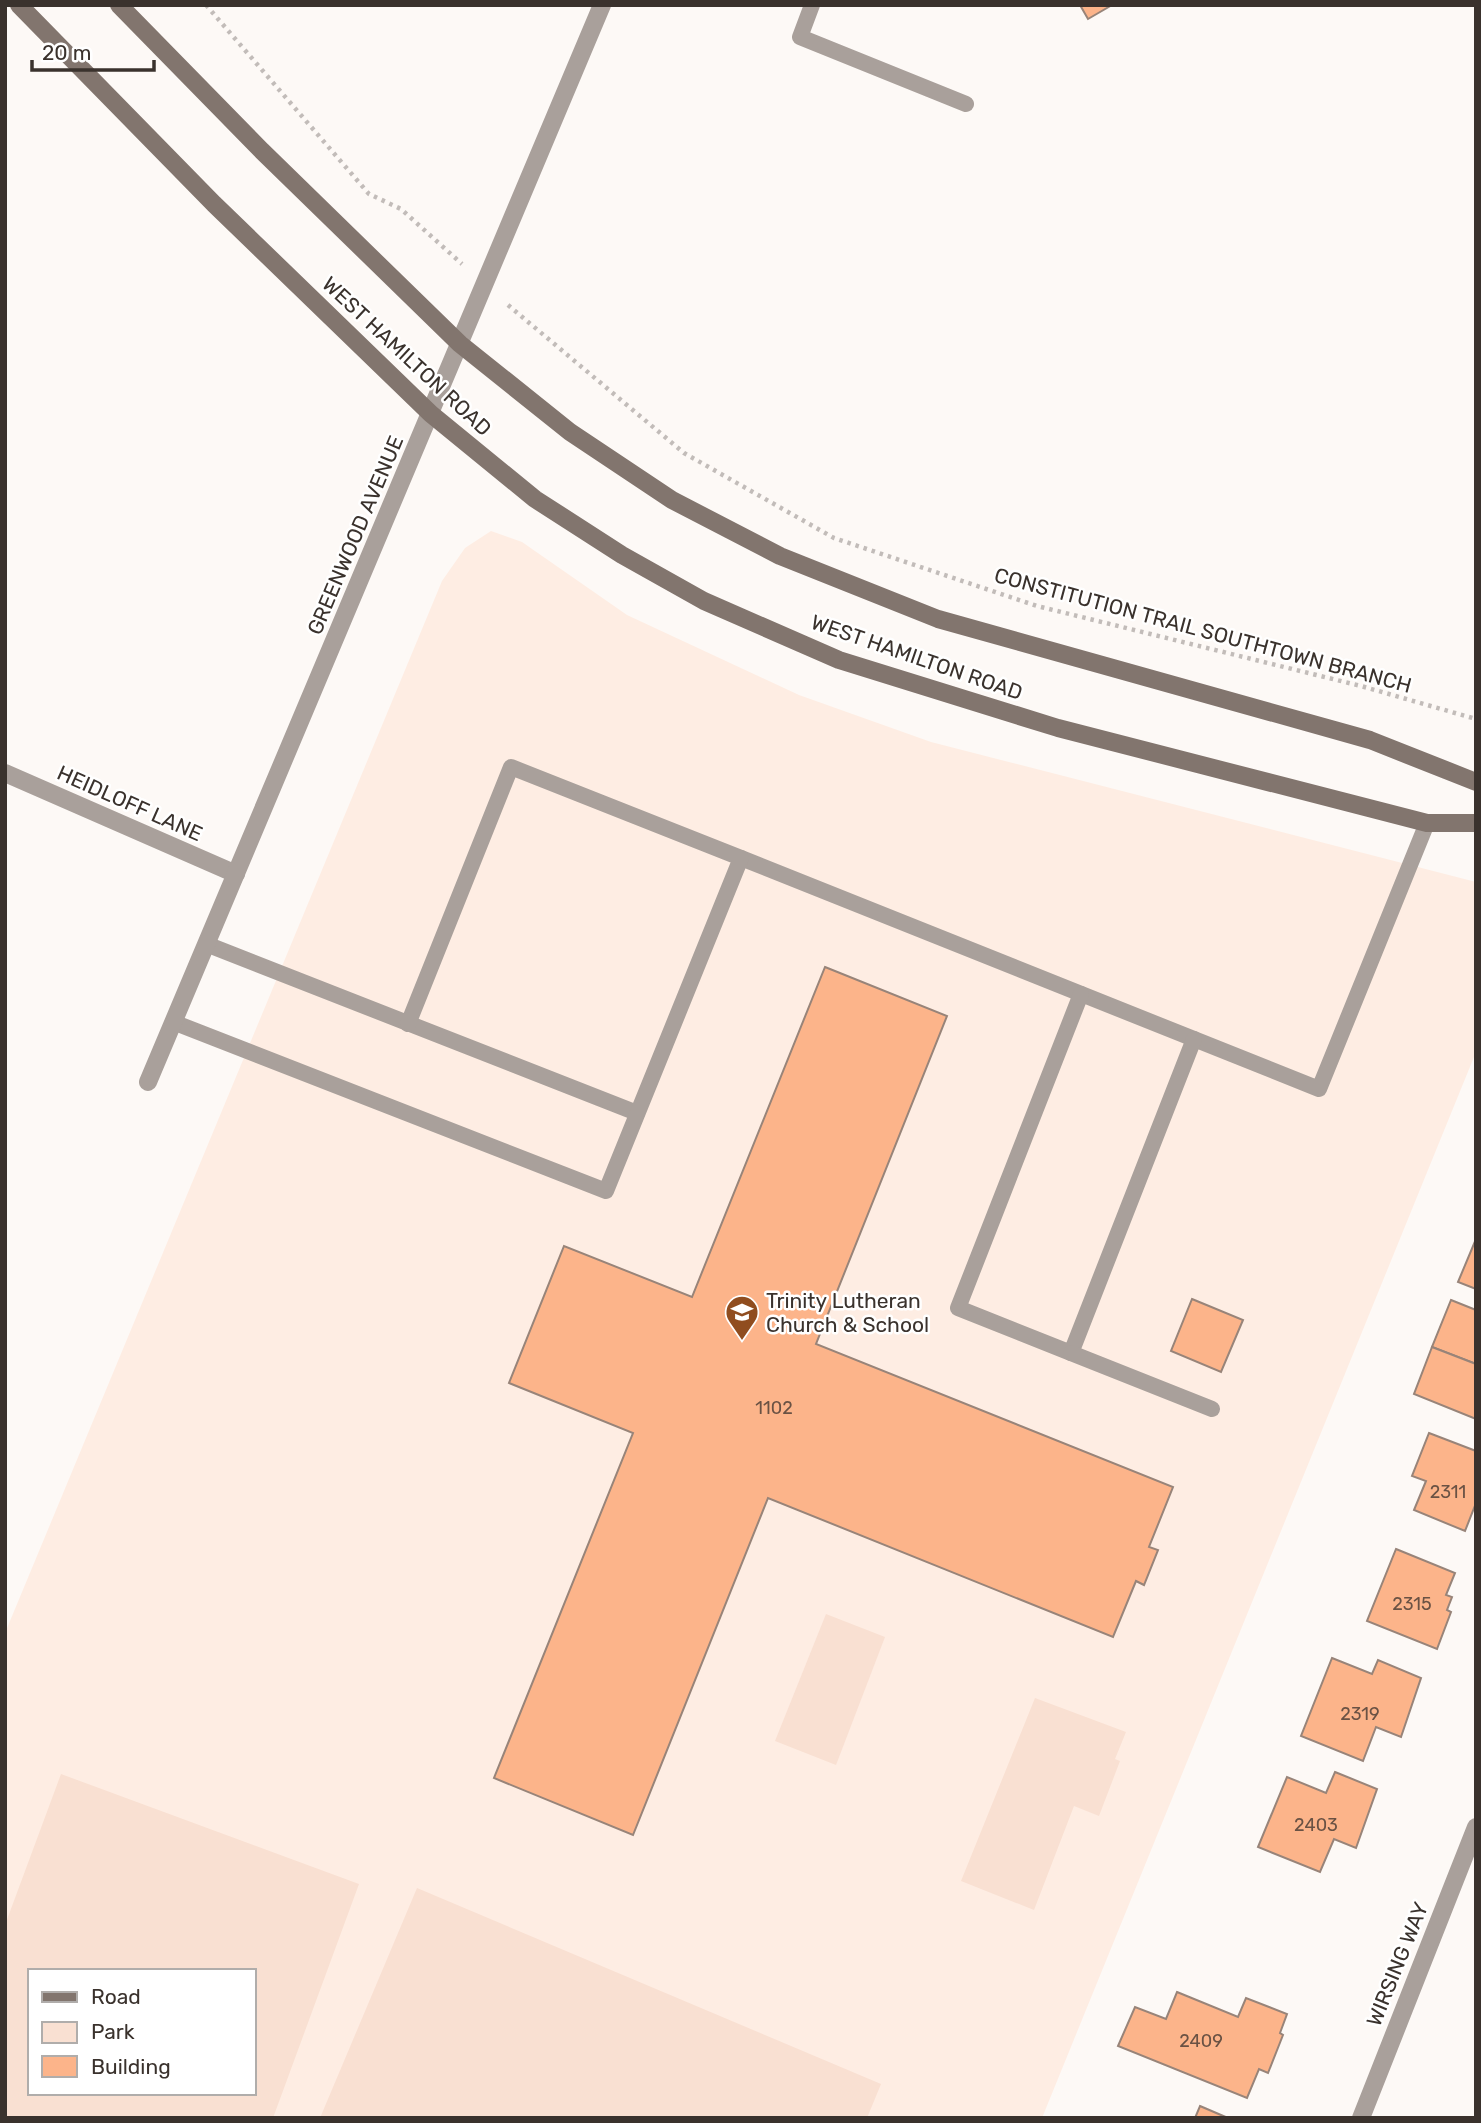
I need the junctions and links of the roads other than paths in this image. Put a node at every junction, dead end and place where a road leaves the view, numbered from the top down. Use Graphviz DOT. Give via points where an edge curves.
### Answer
graph roads {
  1 [pos="19,5"];
  2 [pos="118,5"];
  3 [pos="602,5"];
  4 [pos="812,5"];
  5 [pos="966,104"];
  6 [pos="460,344"];
  7 [pos="430,414"];
  8 [pos="5,773"];
  9 [pos="1476,782"];
  10 [pos="1427,823"];
  11 [pos="1476,823"];
  12 [pos="741,858"];
  13 [pos="236,874"];
  14 [pos="206,944"];
  15 [pos="1081,994"];
  16 [pos="173,1023"];
  17 [pos="408,1024"];
  18 [pos="1194,1039"];
  19 [pos="148,1082"];
  20 [pos="637,1113"];
  21 [pos="1071,1353"];
  22 [pos="1212,1409"];
  23 [pos="1476,1827"];
  24 [pos="1361,2118"];
  1 -- 7 [label="main road, WEST HAMILTON ROAD" via="214,204"];
  2 -- 6 [label="main road, WEST HAMILTON ROAD"];
  3 -- 6 [label="street, GREENWOOD AVENUE"];
  4 -- 5 [label="lane" via="800,37"];
  6 -- 7 [label="street, GREENWOOD AVENUE"];
  6 -- 9 [label="main road, WEST HAMILTON ROAD" via="570,432 672,500 779,556 939,619 1370,740"];
  7 -- 10 [label="main road, WEST HAMILTON ROAD" via="535,499 622,555 705,601 839,660 1058,728"];
  7 -- 13 [label="street, GREENWOOD AVENUE"];
  8 -- 13 [label="street, HEIDLOFF LANE"];
  10 -- 11 [label="main road, WEST HAMILTON ROAD"];
  10 -- 18 [label="lane" via="1319,1089"];
  12 -- 15 [label="lane"];
  12 -- 17 [label="lane" via="511,767"];
  12 -- 20 [label="lane"];
  13 -- 14 [label="street, GREENWOOD AVENUE"];
  14 -- 16 [label="street, GREENWOOD AVENUE"];
  14 -- 17 [label="lane"];
  15 -- 18 [label="lane"];
  15 -- 21 [label="lane" via="958,1308"];
  16 -- 19 [label="street, GREENWOOD AVENUE"];
  16 -- 20 [label="lane" via="606,1191"];
  17 -- 20 [label="lane"];
  18 -- 21 [label="lane"];
  21 -- 22 [label="lane"];
  23 -- 24 [label="street, WIRSING WAY"];
}
